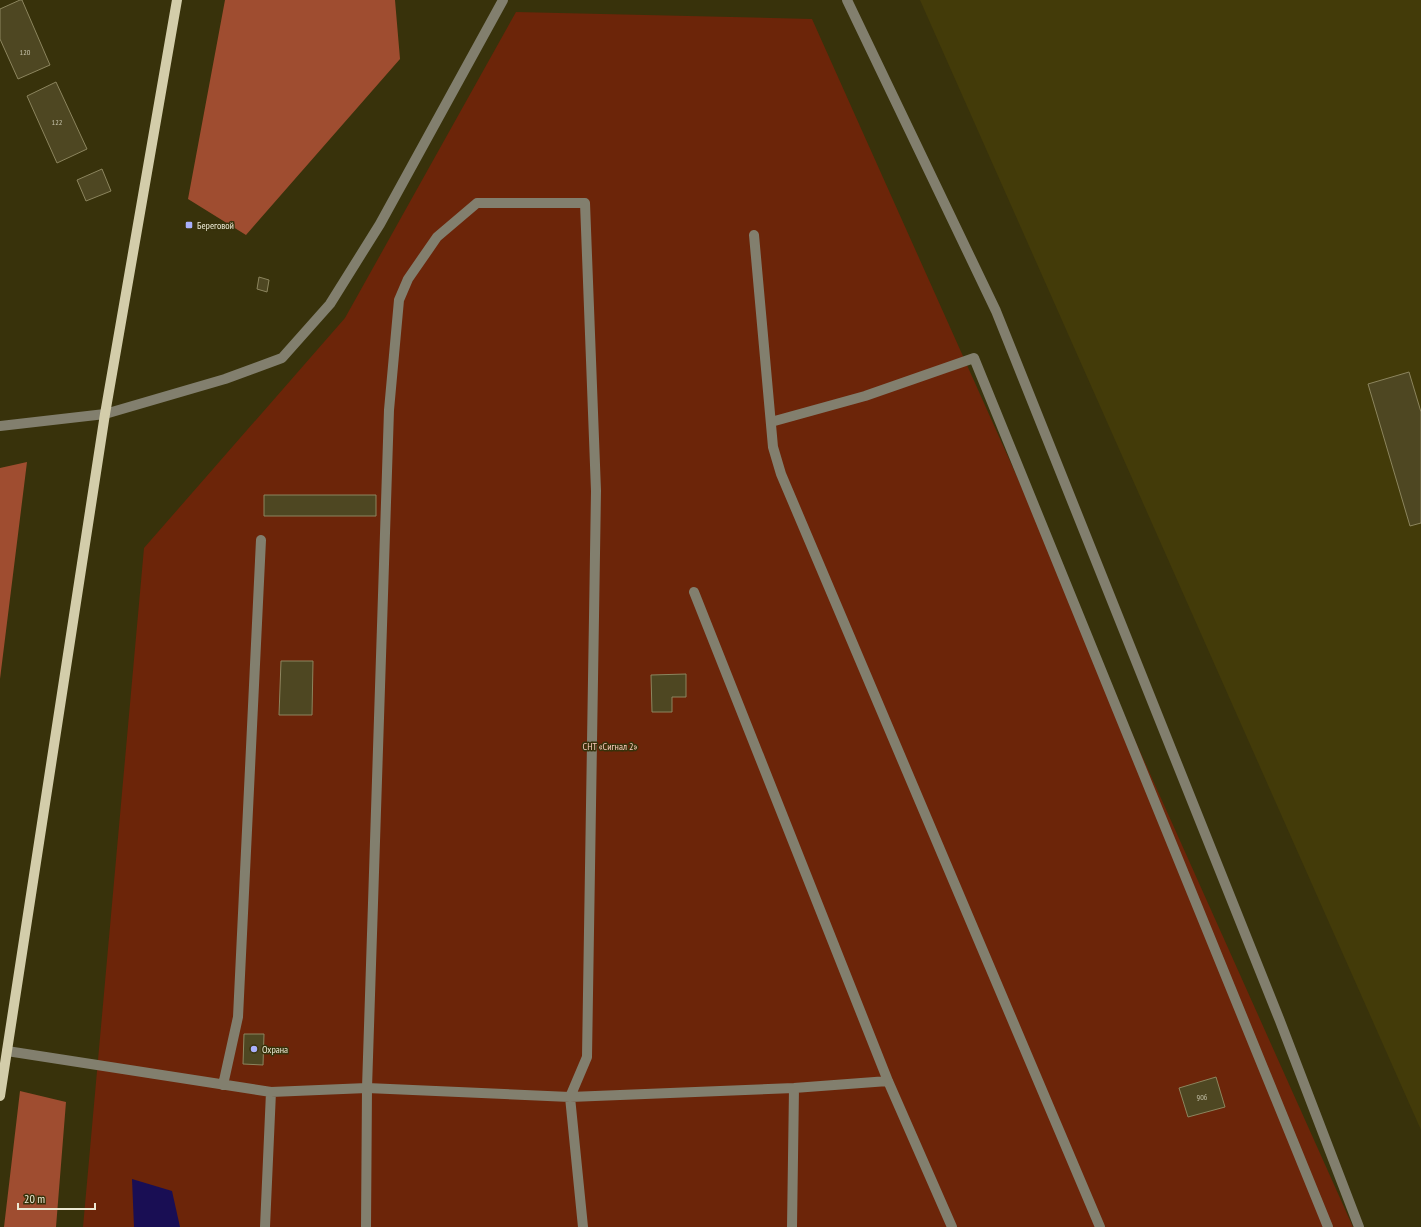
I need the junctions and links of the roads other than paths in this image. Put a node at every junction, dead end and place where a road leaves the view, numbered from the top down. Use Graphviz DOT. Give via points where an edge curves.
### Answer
graph roads {
  1 [pos="177,0"];
  2 [pos="503,0"];
  3 [pos="847,0"];
  4 [pos="754,235"];
  5 [pos="105,414"];
  6 [pos="771,422"];
  7 [pos="0,426"];
  8 [pos="262,540"];
  9 [pos="694,592"];
  10 [pos="7,1052"];
  11 [pos="888,1081"];
  12 [pos="223,1085"];
  13 [pos="367,1088"];
  14 [pos="794,1088"];
  15 [pos="271,1092"];
  16 [pos="0,1096"];
  17 [pos="570,1097"];
  18 [pos="265,1227"];
  19 [pos="366,1227"];
  20 [pos="583,1227"];
  21 [pos="792,1227"];
  22 [pos="952,1227"];
  23 [pos="1100,1227"];
  24 [pos="1328,1227"];
  25 [pos="1359,1227"];
  1 -- 5 [label="main road"];
  2 -- 5 [label="street" via="380,224 330,304 282,358 226,379"];
  3 -- 25 [label="street" via="996,311 1280,1021"];
  4 -- 6 [label="street"];
  5 -- 7 [label="street"];
  5 -- 10 [label="main road"];
  6 -- 23 [label="street" via="773,447 781,474"];
  6 -- 24 [label="street" via="865,396 974,358"];
  8 -- 12 [label="street" via="238,1017"];
  9 -- 11 [label="street"];
  10 -- 12 [label="street"];
  10 -- 16 [label="main road"];
  11 -- 14 [label="street"];
  11 -- 22 [label="street"];
  12 -- 15 [label="street"];
  13 -- 15 [label="street"];
  13 -- 17 [label="street"];
  13 -- 17 [label="street" via="389,410 399,300 408,279 438,237 477,203 585,203 596,491 587,1057"];
  13 -- 19 [label="street"];
  14 -- 17 [label="street"];
  14 -- 21 [label="street"];
  15 -- 18 [label="street"];
  17 -- 20 [label="street"];
}
